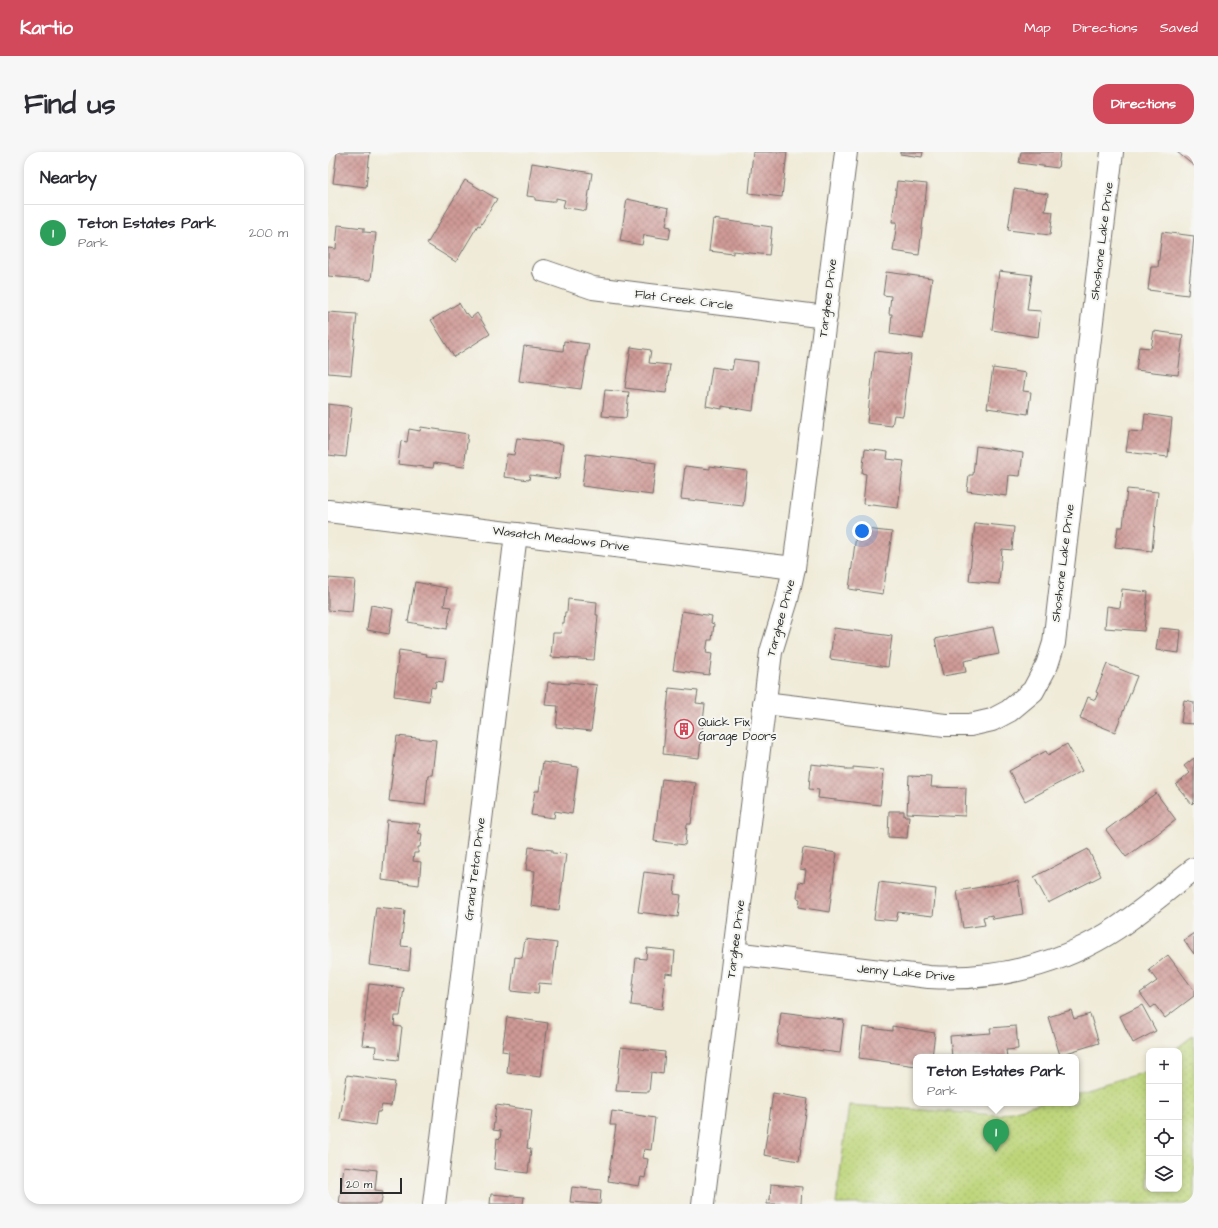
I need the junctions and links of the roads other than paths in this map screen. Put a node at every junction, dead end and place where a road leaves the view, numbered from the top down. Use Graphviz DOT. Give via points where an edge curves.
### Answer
graph roads {
  1 [pos="846,152"];
  2 [pos="1112,152"];
  3 [pos="544,272"];
  4 [pos="826,317"];
  5 [pos="328,511"];
  6 [pos="516,534"];
  7 [pos="794,568"];
  8 [pos="764,703"];
  9 [pos="1194,869"];
  10 [pos="734,953"];
  11 [pos="434,1204"];
  12 [pos="702,1204"];
  1 -- 4 [label="street, Targhee Drive"];
  2 -- 8 [label="street, Shoshone Lake Drive" via="1054,642 1048,666 1033,691 1009,711 992,720 970,725 945,725"];
  3 -- 4 [label="street, Flat Creek Circle" via="593,288"];
  4 -- 7 [label="street, Targhee Drive"];
  5 -- 6 [label="street, Wasatch Meadows Drive"];
  6 -- 7 [label="street, Wasatch Meadows Drive"];
  6 -- 11 [label="street, Grand Teton Drive"];
  7 -- 8 [label="street, Targhee Drive" via="787,600 770,652"];
  8 -- 10 [label="street, Targhee Drive"];
  9 -- 10 [label="street, Jenny Lake Drive" via="1117,928 1093,942 1045,963 1007,973 972,977 929,977"];
  10 -- 12 [label="street, Targhee Drive"];
}
